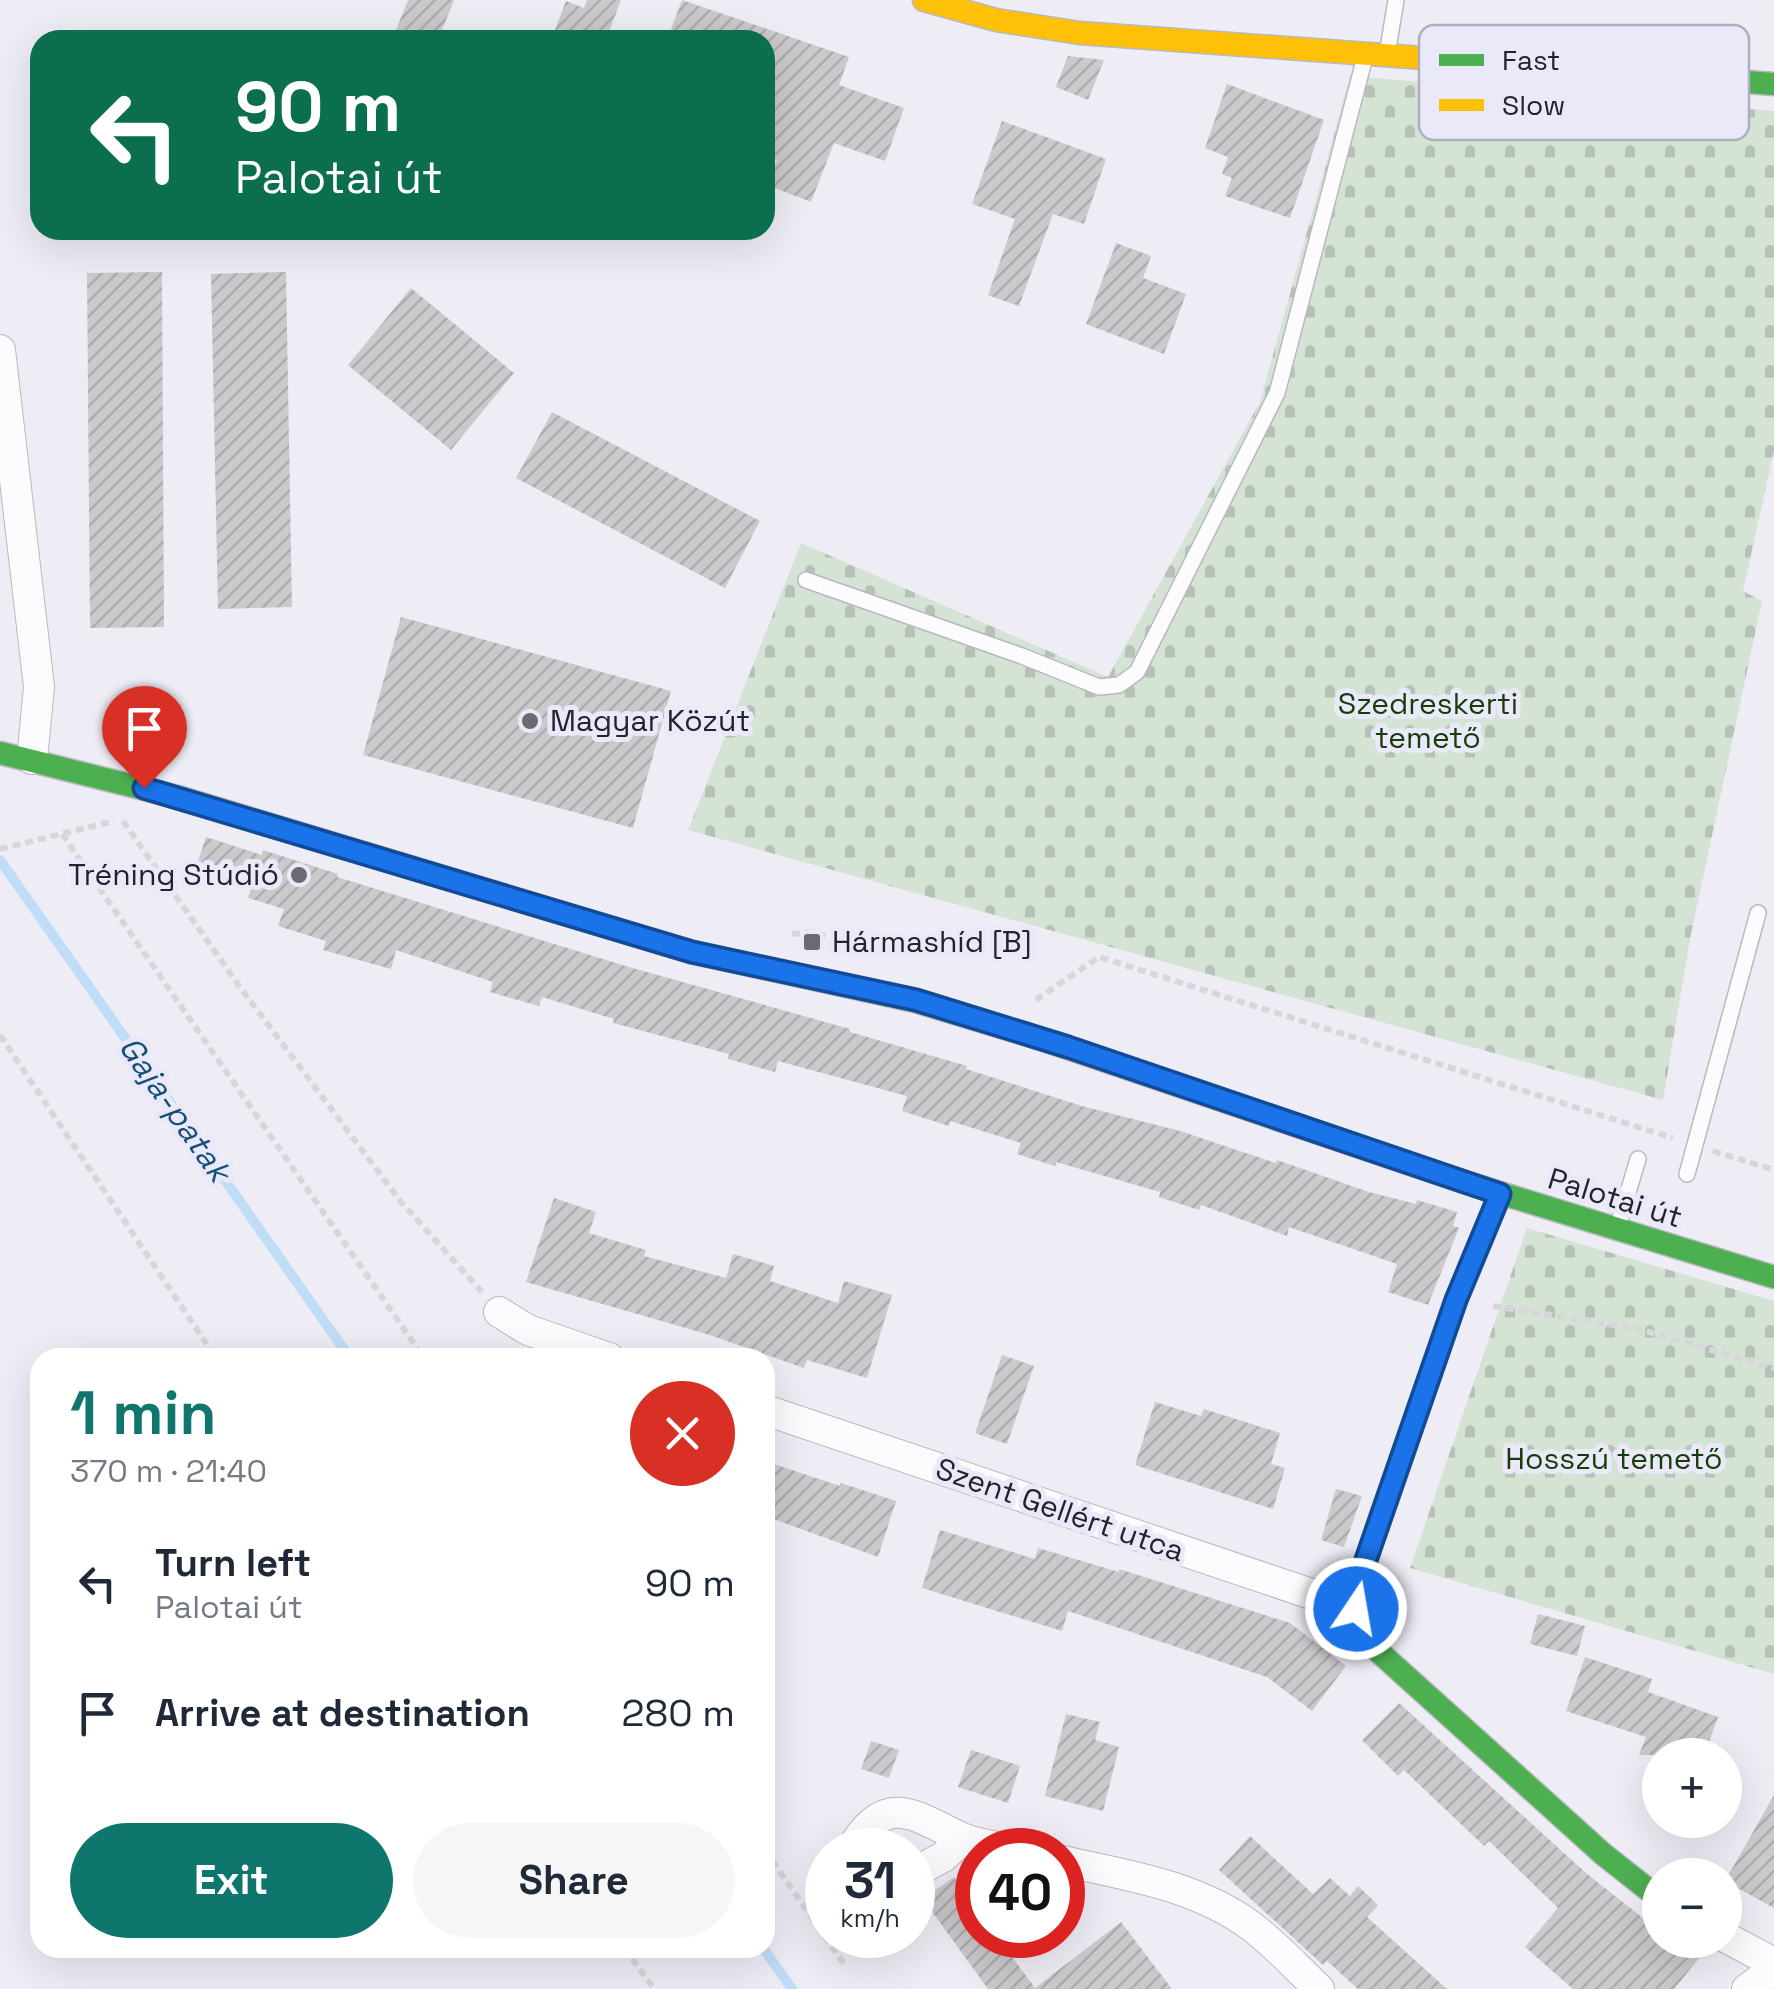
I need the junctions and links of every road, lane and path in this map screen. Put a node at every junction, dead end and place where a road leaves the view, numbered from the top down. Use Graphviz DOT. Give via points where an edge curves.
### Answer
graph roads {
  1 [pos="924,0"];
  2 [pos="1396,0"];
  3 [pos="1376,54"];
  4 [pos="1419,57"];
  5 [pos="1749,82"];
  6 [pos="1774,84"];
  7 [pos="0,350"];
  8 [pos="806,580"];
  9 [pos="1,753"];
  10 [pos="32,759"];
  11 [pos="122,820"];
  12 [pos="0,849"];
  13 [pos="1758,912"];
  14 [pos="774,936"];
  15 [pos="868,950"];
  16 [pos="1035,1001"];
  17 [pos="0,1035"];
  18 [pos="1695,1146"];
  19 [pos="1638,1159"];
  20 [pos="1774,1170"];
  21 [pos="1687,1174"];
  22 [pos="1500,1194"];
  23 [pos="1616,1230"];
  24 [pos="1774,1277"];
  25 [pos="1456,1300"];
  26 [pos="499,1312"];
  27 [pos="209,1348"];
  28 [pos="417,1348"];
  29 [pos="580,1348"];
  30 [pos="1774,1368"];
  31 [pos="775,1413"];
  32 [pos="1356,1609"];
  33 [pos="864,1828"];
  34 [pos="955,1834"];
  35 [pos="955,1845"];
  36 [pos="935,1861"];
  37 [pos="775,1864"];
  38 [pos="1085,1866"];
  39 [pos="1642,1884"];
  40 [pos="1742,1947"];
  41 [pos="631,1958"];
  42 [pos="1771,1962"];
  43 [pos="846,1967"];
  44 [pos="654,1989"];
  45 [pos="1319,1989"];
  46 [pos="1746,1989"];
  1 -- 3 [label="main road" via="1080,33"];
  2 -- 3 [label="lane"];
  3 -- 4 [label="main road"];
  3 -- 8 [label="lane" via="1277,393 1138,672 1119,685 1099,687"];
  5 -- 6 [label="main road"];
  7 -- 10 [label="street" via="38,687"];
  9 -- 10 [label="main road, Palotai út"];
  10 -- 22 [label="main road, Palotai út" via="692,952 916,1000"];
  11 -- 26 [label="path" via="401,1202"];
  12 -- 28 [label="path" via="62,834"];
  13 -- 18 [label="lane"];
  14 -- 15 [label="path" via="812,932"];
  16 -- 18 [label="path" via="1100,957"];
  17 -- 27 [label="path"];
  18 -- 20 [label="path"];
  18 -- 21 [label="lane"];
  19 -- 23 [label="lane"];
  22 -- 23 [label="main road, Palotai út"];
  22 -- 25 [label="main road"];
  23 -- 24 [label="main road, Palotai út"];
  25 -- 30 [label="path" via="1639,1329"];
  25 -- 32 [label="main road" via="1359,1580"];
  26 -- 29 [label="street"];
  31 -- 32 [label="street, Szent Gellért utca"];
  32 -- 39 [label="main road" via="1379,1652"];
  33 -- 34 [label="street" via="897,1812"];
  35 -- 36 [label="street"];
  37 -- 43 [label="path"];
  38 -- 45 [label="street" via="1205,1899 1251,1926"];
  40 -- 42 [label="street"];
  41 -- 44 [label="path"];
  42 -- 46 [label="street" via="1765,1976"];
}
